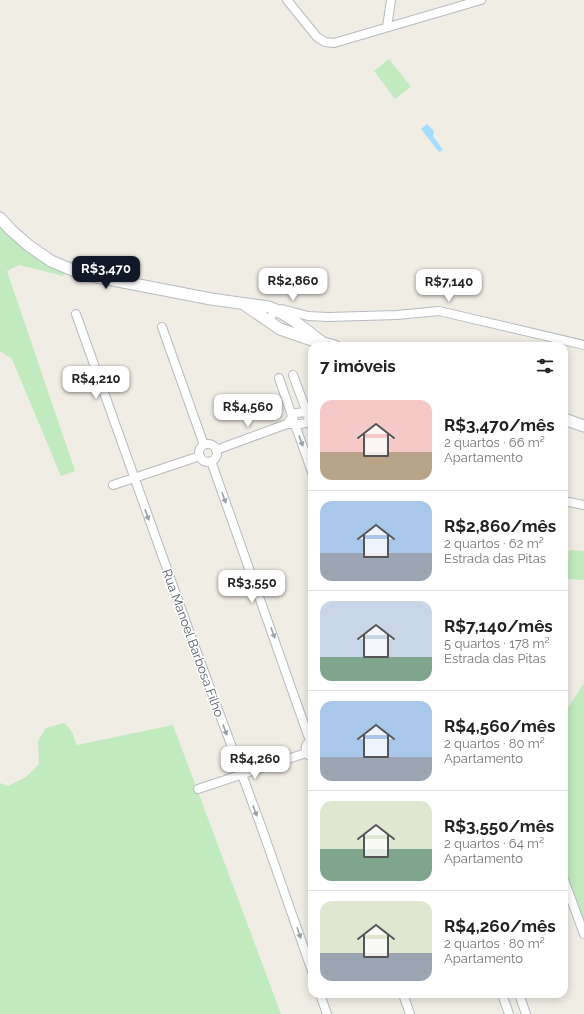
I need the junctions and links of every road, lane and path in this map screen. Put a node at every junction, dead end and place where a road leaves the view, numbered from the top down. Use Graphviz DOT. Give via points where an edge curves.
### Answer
graph roads {
  1 [pos="391,0"];
  2 [pos="481,0"];
  3 [pos="291,1"];
  4 [pos="387,27"];
  5 [pos="0,218"];
  6 [pos="241,303"];
  7 [pos="276,310"];
  8 [pos="76,314"];
  9 [pos="308,316"];
  10 [pos="268,321"];
  11 [pos="295,322"];
  12 [pos="162,326"];
  13 [pos="286,332"];
  14 [pos="320,342"];
  15 [pos="322,342"];
  16 [pos="584,345"];
  17 [pos="293,375"];
  18 [pos="279,378"];
  19 [pos="308,416"];
  20 [pos="308,419"];
  21 [pos="568,420"];
  22 [pos="291,422"];
  23 [pos="584,426"];
  24 [pos="204,445"];
  25 [pos="216,450"];
  26 [pos="200,456"];
  27 [pos="211,461"];
  28 [pos="308,462"];
  29 [pos="134,479"];
  30 [pos="113,485"];
  31 [pos="568,502"];
  32 [pos="584,505"];
  33 [pos="308,733"];
  34 [pos="308,755"];
  35 [pos="241,774"];
  36 [pos="198,789"];
  37 [pos="568,891"];
  38 [pos="584,934"];
  39 [pos="308,960"];
  40 [pos="321,998"];
  41 [pos="404,998"];
  42 [pos="503,998"];
  43 [pos="520,998"];
  44 [pos="327,1014"];
  45 [pos="410,1014"];
  46 [pos="509,1014"];
  47 [pos="526,1014"];
  1 -- 4 [label="street"];
  2 -- 4 [label="street"];
  3 -- 4 [label="street" via="317,37 325,42 334,43"];
  5 -- 6 [label="street" via="28,245 52,261 82,274"];
  6 -- 7 [label="street"];
  6 -- 10 [label="street"];
  7 -- 9 [label="street" via="282,309"];
  7 -- 10 [label="street"];
  7 -- 11 [label="street"];
  8 -- 29 [label="street, Rua Manoel Barbosa Filho"];
  9 -- 11 [label="street"];
  9 -- 16 [label="street" via="439,311"];
  10 -- 13 [label="street"];
  11 -- 13 [label="street"];
  11 -- 15 [label="street"];
  12 -- 24 [label="street"];
  13 -- 14 [label="street"];
  17 -- 19 [label="street"];
  18 -- 22 [label="street"];
  20 -- 22 [label="street" via="296,413"];
  21 -- 23 [label="street"];
  22 -- 25 [label="street"];
  22 -- 28 [label="street, one-way"];
  24 -- 25 [label="street" via="212,445"];
  24 -- 26 [label="street" via="199,451"];
  25 -- 27 [label="street" via="216,456"];
  26 -- 27 [label="street" via="204,461"];
  26 -- 29 [label="street"];
  27 -- 33 [label="street, one-way"];
  29 -- 30 [label="street"];
  29 -- 35 [label="street, Rua Manoel Barbosa Filho, one-way"];
  31 -- 32 [label="street"];
  34 -- 35 [label="street"];
  35 -- 36 [label="street"];
  35 -- 39 [label="street, Rua Manoel Barbosa Filho, one-way"];
  37 -- 38 [label="street"];
  40 -- 44 [label="street"];
  41 -- 45 [label="street"];
  42 -- 46 [label="street"];
  43 -- 47 [label="street"];
}
